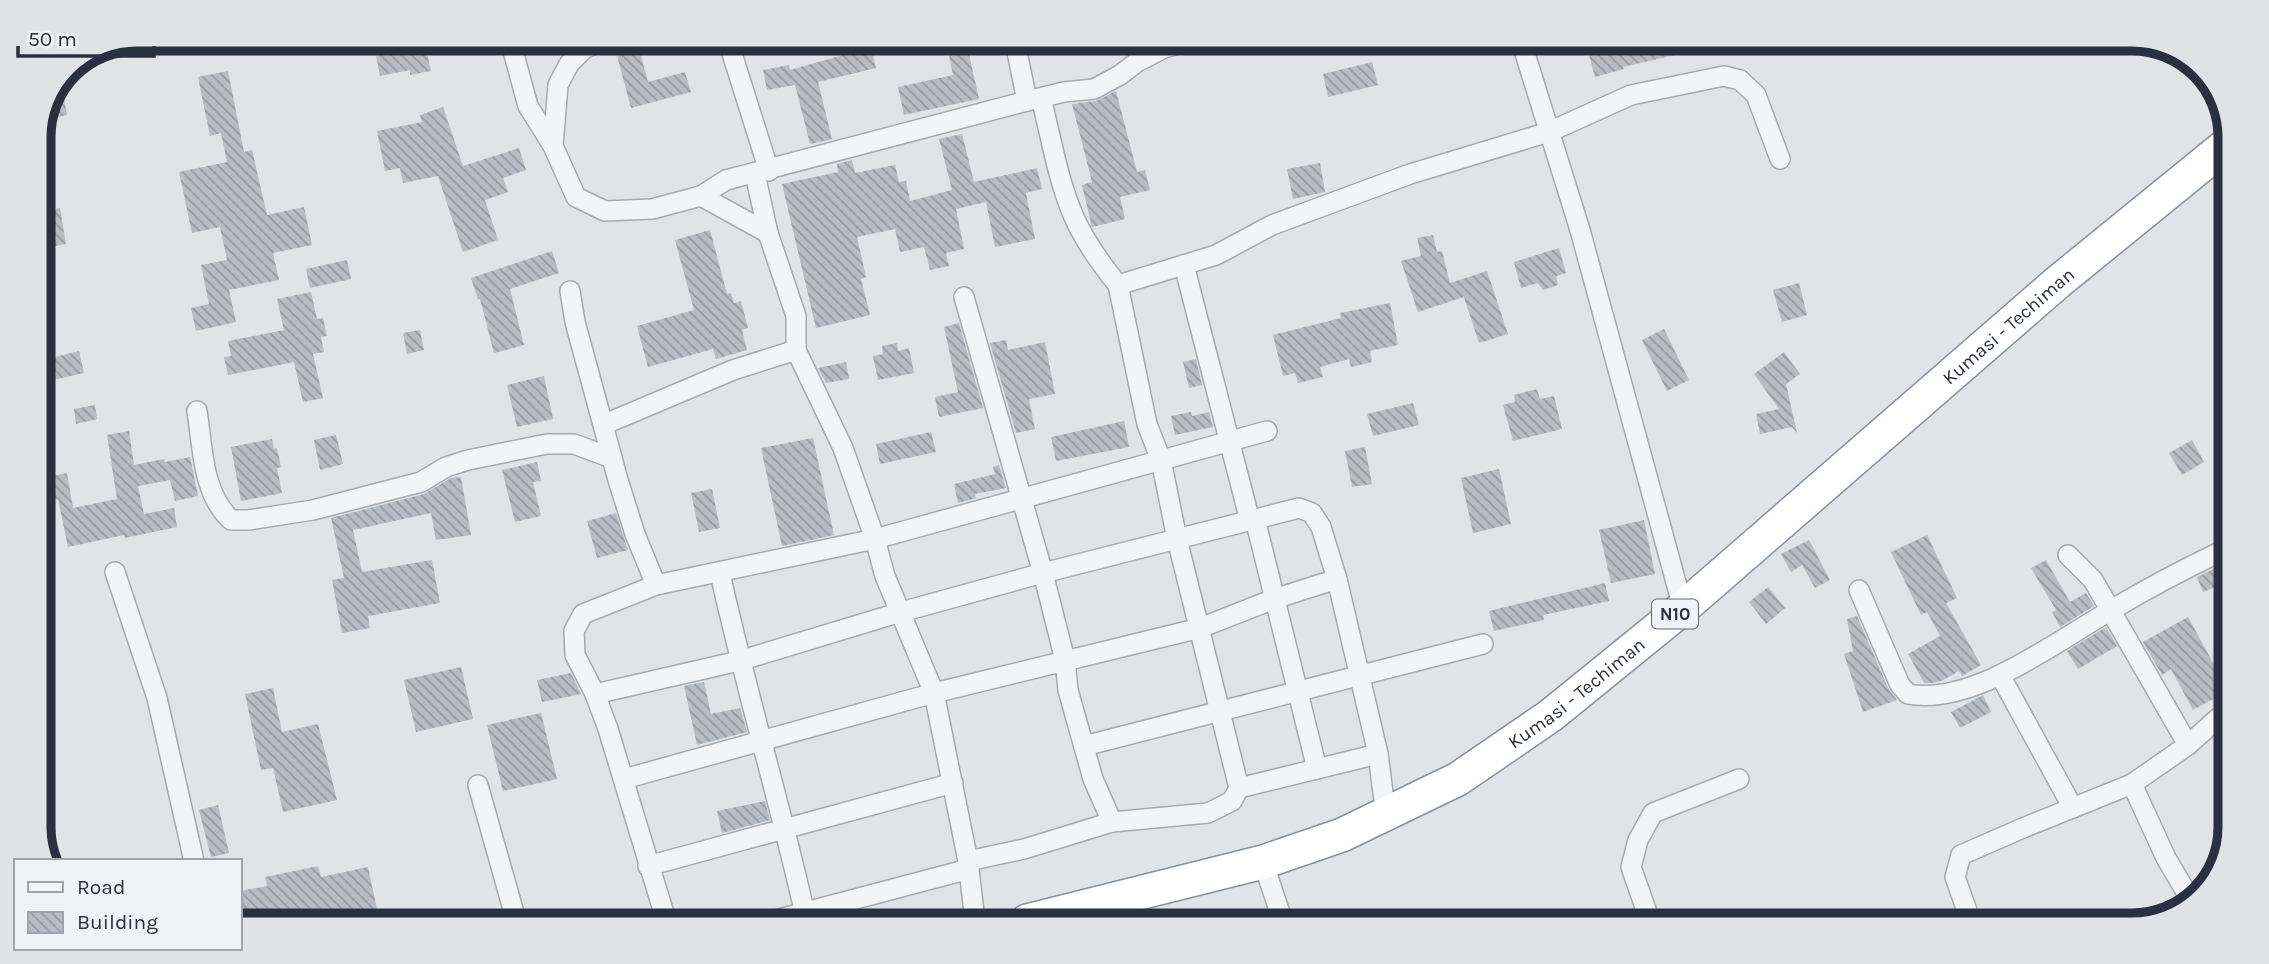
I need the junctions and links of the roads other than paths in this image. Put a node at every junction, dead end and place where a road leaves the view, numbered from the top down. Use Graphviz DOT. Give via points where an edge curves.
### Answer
graph roads {
  1 [pos="513,51"];
  2 [pos="582,51"];
  3 [pos="731,51"];
  4 [pos="1018,51"];
  5 [pos="1158,51"];
  6 [pos="1524,51"];
  7 [pos="1034,100"];
  8 [pos="1549,132"];
  9 [pos="553,146"];
  10 [pos="2218,152"];
  11 [pos="1780,159"];
  12 [pos="762,172"];
  13 [pos="701,196"];
  14 [pos="768,233"];
  15 [pos="1184,265"];
  16 [pos="1118,285"];
  17 [pos="570,291"];
  18 [pos="964,298"];
  19 [pos="796,350"];
  20 [pos="197,411"];
  21 [pos="605,424"];
  22 [pos="1267,430"];
  23 [pos="1229,441"];
  24 [pos="612,458"];
  25 [pos="1161,460"];
  26 [pos="1020,498"];
  27 [pos="1253,520"];
  28 [pos="875,539"];
  29 [pos="1177,539"];
  30 [pos="2218,553"];
  31 [pos="2068,555"];
  32 [pos="115,572"];
  33 [pos="720,573"];
  34 [pos="1043,573"];
  35 [pos="1337,579"];
  36 [pos="656,584"];
  37 [pos="1859,590"];
  38 [pos="1273,599"];
  39 [pos="1683,608"];
  40 [pos="2110,610"];
  41 [pos="901,612"];
  42 [pos="1200,628"];
  43 [pos="1483,643"];
  44 [pos="1065,660"];
  45 [pos="739,661"];
  46 [pos="1359,674"];
  47 [pos="2000,675"];
  48 [pos="1297,690"];
  49 [pos="934,693"];
  50 [pos="595,694"];
  51 [pos="1220,711"];
  52 [pos="2218,718"];
  53 [pos="761,740"];
  54 [pos="2188,745"];
  55 [pos="1084,746"];
  56 [pos="1378,754"];
  57 [pos="1317,769"];
  58 [pos="624,779"];
  59 [pos="1739,779"];
  60 [pos="953,783"];
  61 [pos="478,785"];
  62 [pos="2132,785"];
  63 [pos="1239,788"];
  64 [pos="2073,808"];
  65 [pos="1385,816"];
  66 [pos="1112,822"];
  67 [pos="785,828"];
  68 [pos="194,859"];
  69 [pos="1263,862"];
  70 [pos="968,865"];
  71 [pos="648,866"];
  72 [pos="2187,894"];
  73 [pos="514,913"];
  74 [pos="664,913"];
  75 [pos="805,913"];
  76 [pos="808,913"];
  77 [pos="974,913"];
  78 [pos="1062,913"];
  79 [pos="1280,913"];
  80 [pos="1647,913"];
  81 [pos="1968,913"];
  1 -- 9 [label="street" via="528,106"];
  2 -- 9 [label="street" via="558,85"];
  3 -- 12 [label="street"];
  4 -- 7 [label="street"];
  5 -- 7 [label="street" via="1094,89"];
  6 -- 8 [label="street"];
  7 -- 12 [label="street"];
  7 -- 16 [label="street" via="1074,217"];
  8 -- 11 [label="street" via="1631,95 1724,76 1740,80 1756,94"];
  8 -- 15 [label="street" via="1397,179 1272,225 1216,255"];
  8 -- 39 [label="street"];
  9 -- 13 [label="street" via="576,197 605,211 652,209"];
  10 -- 39 [label="highway, Kumasi - Techiman / N10" via="2058,282"];
  12 -- 13 [label="street" via="726,180"];
  12 -- 14 [label="street"];
  13 -- 14 [label="street"];
  14 -- 19 [label="street" via="796,316"];
  15 -- 16 [label="street"];
  15 -- 23 [label="street"];
  16 -- 25 [label="street" via="1147,424"];
  17 -- 21 [label="street"];
  18 -- 26 [label="street"];
  19 -- 21 [label="street" via="733,370"];
  19 -- 28 [label="street" via="843,448"];
  20 -- 24 [label="street" via="210,488 219,509 231,520 313,510 421,482 468,460 547,444 574,444"];
  21 -- 24 [label="street"];
  22 -- 23 [label="street"];
  23 -- 25 [label="street"];
  23 -- 27 [label="street"];
  24 -- 36 [label="street"];
  25 -- 26 [label="street"];
  25 -- 29 [label="street"];
  26 -- 28 [label="street"];
  26 -- 34 [label="street"];
  27 -- 29 [label="street"];
  27 -- 35 [label="street" via="1299,509 1312,513"];
  27 -- 38 [label="street"];
  28 -- 33 [label="street"];
  28 -- 41 [label="street"];
  29 -- 34 [label="street"];
  29 -- 42 [label="street"];
  30 -- 40 [label="street"];
  31 -- 40 [label="street" via="2093,580"];
  32 -- 68 [label="street" via="157,698"];
  33 -- 36 [label="street"];
  33 -- 45 [label="street"];
  34 -- 41 [label="street"];
  34 -- 44 [label="street"];
  35 -- 38 [label="street"];
  35 -- 46 [label="street"];
  36 -- 50 [label="street" via="583,614 574,631 575,655"];
  37 -- 47 [label="street" via="1908,694 1963,691"];
  38 -- 42 [label="street"];
  38 -- 48 [label="street"];
  39 -- 65 [label="highway, Kumasi - Techiman / N10" via="1550,716 1458,779"];
  40 -- 47 [label="street"];
  40 -- 54 [label="street"];
  41 -- 45 [label="street"];
  41 -- 49 [label="street"];
  42 -- 44 [label="street"];
  42 -- 51 [label="street"];
  43 -- 46 [label="street"];
  44 -- 49 [label="street"];
  44 -- 55 [label="street" via="1068,690"];
  45 -- 50 [label="street"];
  45 -- 53 [label="street"];
  46 -- 48 [label="street"];
  46 -- 56 [label="street"];
  47 -- 64 [label="street"];
  48 -- 51 [label="street"];
  48 -- 57 [label="street"];
  49 -- 53 [label="street"];
  49 -- 60 [label="street"];
  50 -- 58 [label="street"];
  51 -- 55 [label="street"];
  51 -- 63 [label="street"];
  52 -- 54 [label="street"];
  53 -- 58 [label="street"];
  53 -- 67 [label="street"];
  54 -- 62 [label="street"];
  55 -- 66 [label="street"];
  56 -- 57 [label="street"];
  56 -- 65 [label="street"];
  57 -- 63 [label="street"];
  58 -- 71 [label="street"];
  59 -- 80 [label="street" via="1653,813 1638,840 1631,867"];
  60 -- 67 [label="street"];
  60 -- 70 [label="street"];
  61 -- 73 [label="street"];
  62 -- 64 [label="street"];
  62 -- 72 [label="street"];
  63 -- 66 [label="street" via="1232,801 1209,813"];
  64 -- 81 [label="street" via="1961,855 1955,877"];
  65 -- 69 [label="highway, Kumasi - Techiman / N10"];
  66 -- 70 [label="street"];
  67 -- 71 [label="street"];
  67 -- 75 [label="street"];
  69 -- 78 [label="highway, Kumasi - Techiman / N10"];
  69 -- 79 [label="street"];
  70 -- 76 [label="street"];
  70 -- 77 [label="street"];
  71 -- 74 [label="street"];
}
